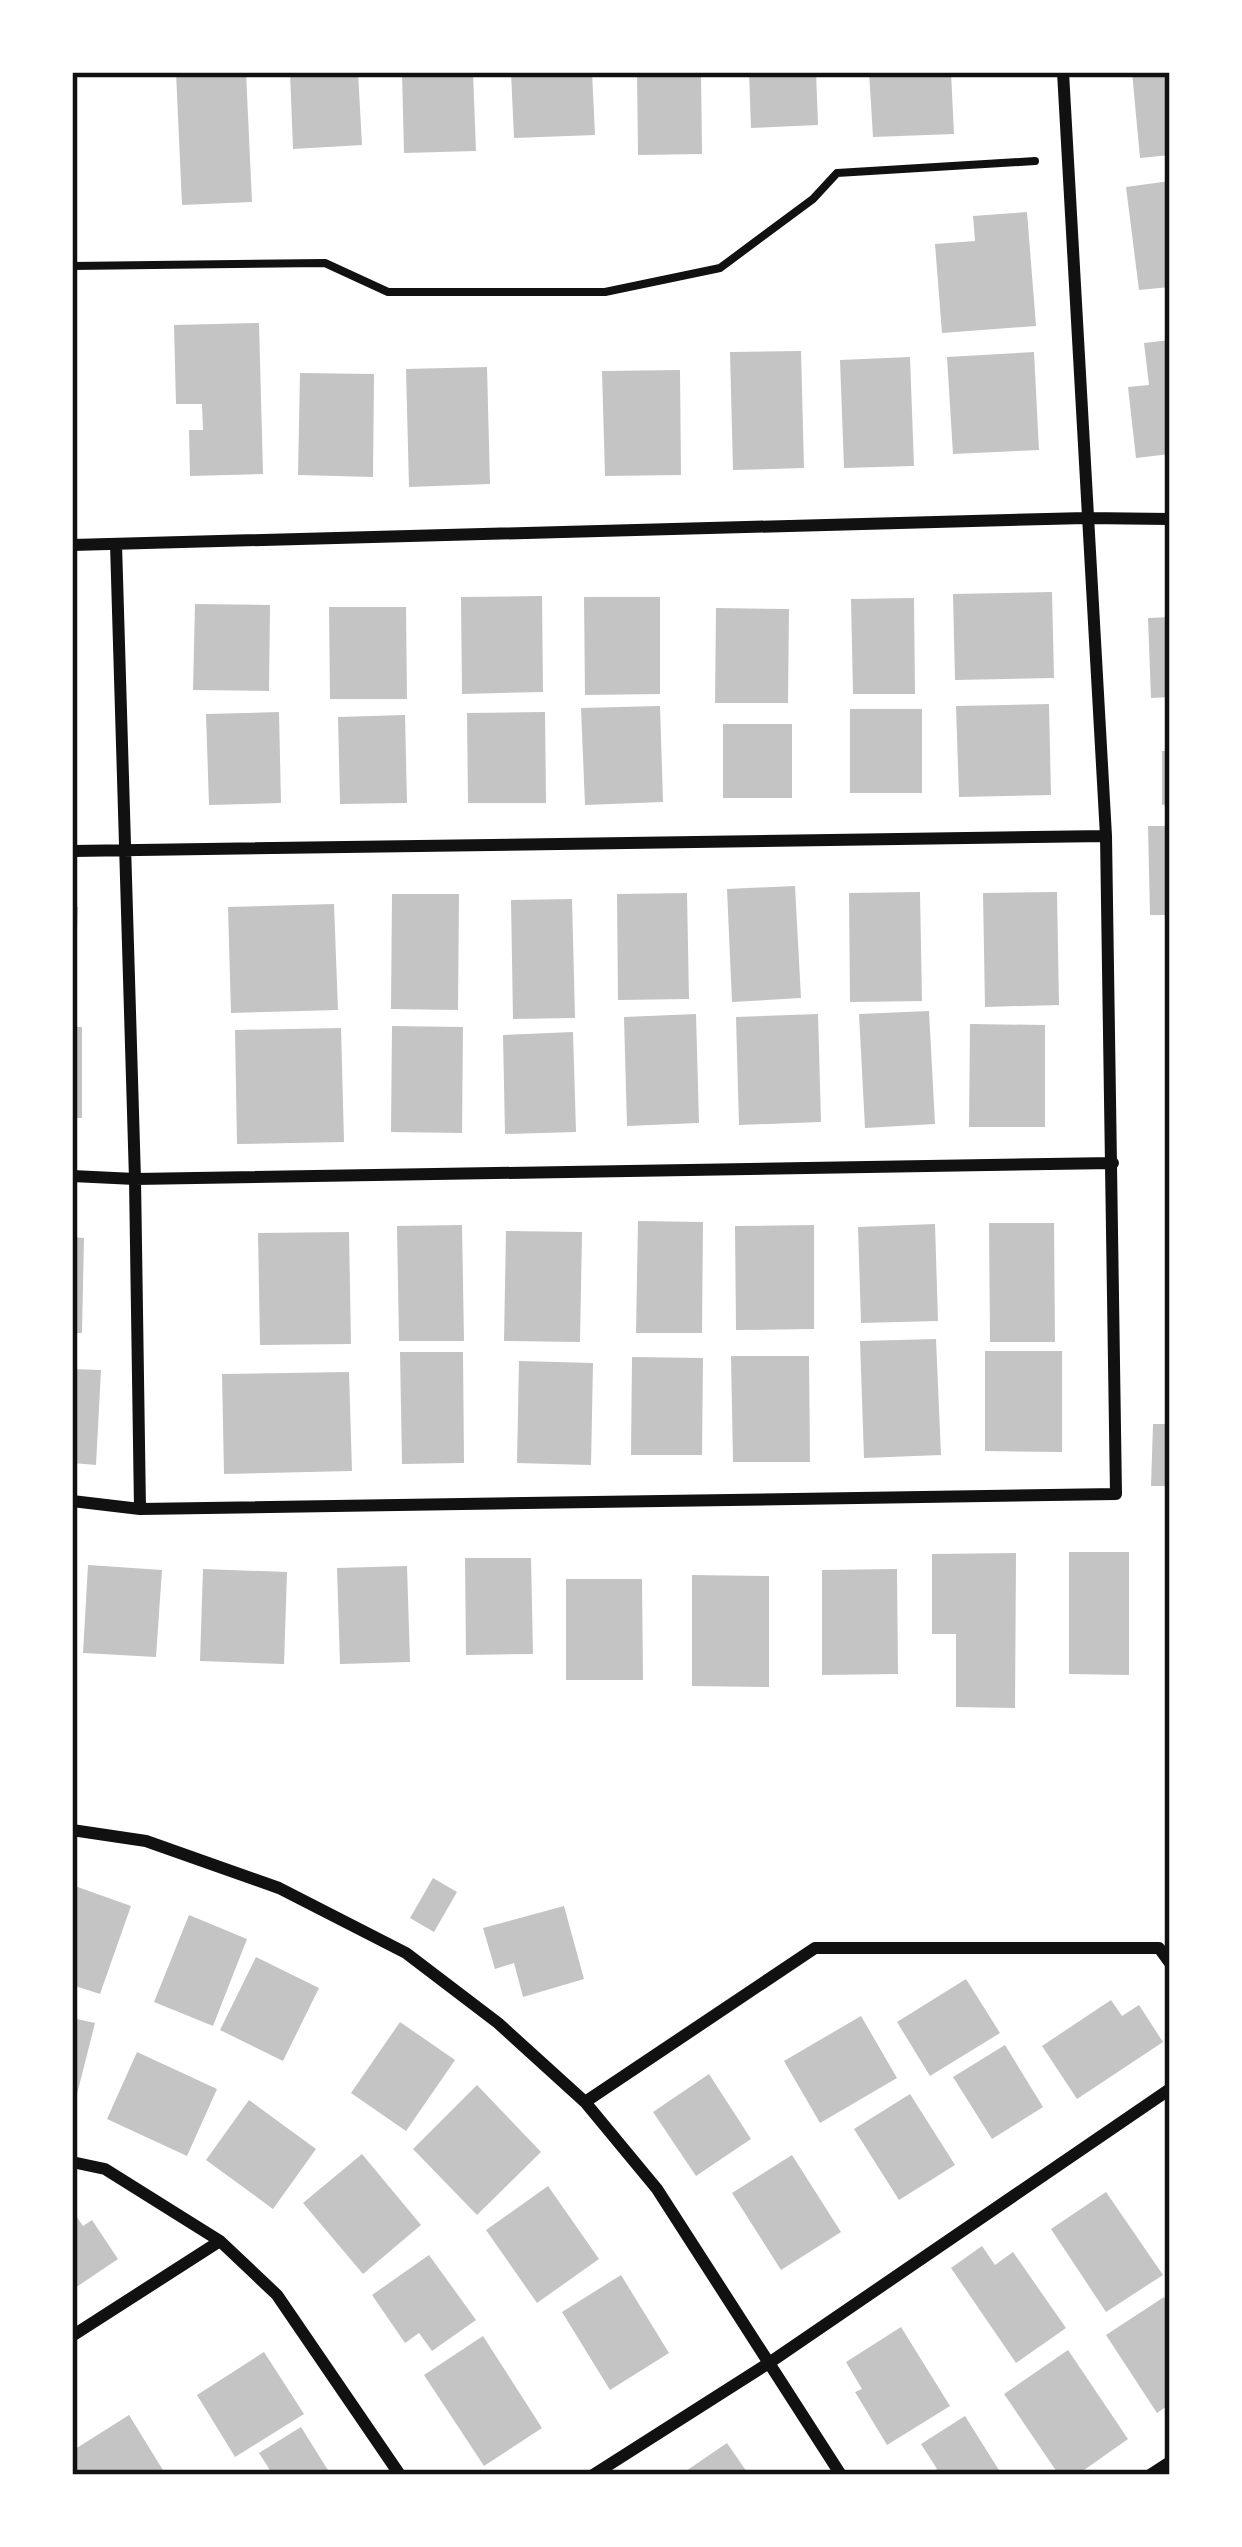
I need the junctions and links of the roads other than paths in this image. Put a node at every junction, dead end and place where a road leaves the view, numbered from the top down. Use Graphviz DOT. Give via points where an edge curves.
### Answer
graph roads {
  1 [pos="1063,72"];
  2 [pos="1086,518"];
  3 [pos="1170,519"];
  4 [pos="116,544"];
  5 [pos="72,545"];
  6 [pos="1106,836"];
  7 [pos="127,849"];
  8 [pos="72,851"];
  9 [pos="1113,1163"];
  10 [pos="72,1176"];
  11 [pos="136,1179"];
  12 [pos="72,1501"];
  13 [pos="140,1509"];
  14 [pos="72,1830"];
  15 [pos="1170,1963"];
  16 [pos="1170,2089"];
  17 [pos="585,2102"];
  18 [pos="72,2162"];
  19 [pos="220,2241"];
  20 [pos="72,2336"];
  21 [pos="769,2363"];
  22 [pos="1170,2462"];
  23 [pos="400,2475"];
  24 [pos="593,2475"];
  25 [pos="841,2475"];
  26 [pos="1150,2475"];
  1 -- 2 [label="street"];
  2 -- 3 [label="street"];
  2 -- 4 [label="street"];
  2 -- 6 [label="street"];
  4 -- 5 [label="street"];
  4 -- 7 [label="street"];
  6 -- 7 [label="street"];
  6 -- 9 [label="street"];
  7 -- 8 [label="street"];
  7 -- 11 [label="street"];
  9 -- 11 [label="street"];
  9 -- 13 [label="street" via="1116,1495"];
  10 -- 11 [label="street"];
  11 -- 13 [label="street"];
  12 -- 13 [label="street"];
  14 -- 17 [label="street" via="146,1841 279,1888 406,1953"];
  15 -- 17 [label="street" via="1159,1948 815,1948"];
  16 -- 21 [label="street"];
  17 -- 21 [label="street" via="657,2189"];
  18 -- 19 [label="street" via="105,2169"];
  19 -- 20 [label="street"];
  19 -- 23 [label="street" via="277,2295"];
  21 -- 24 [label="street"];
  21 -- 25 [label="street"];
  22 -- 26 [label="street"];
}
